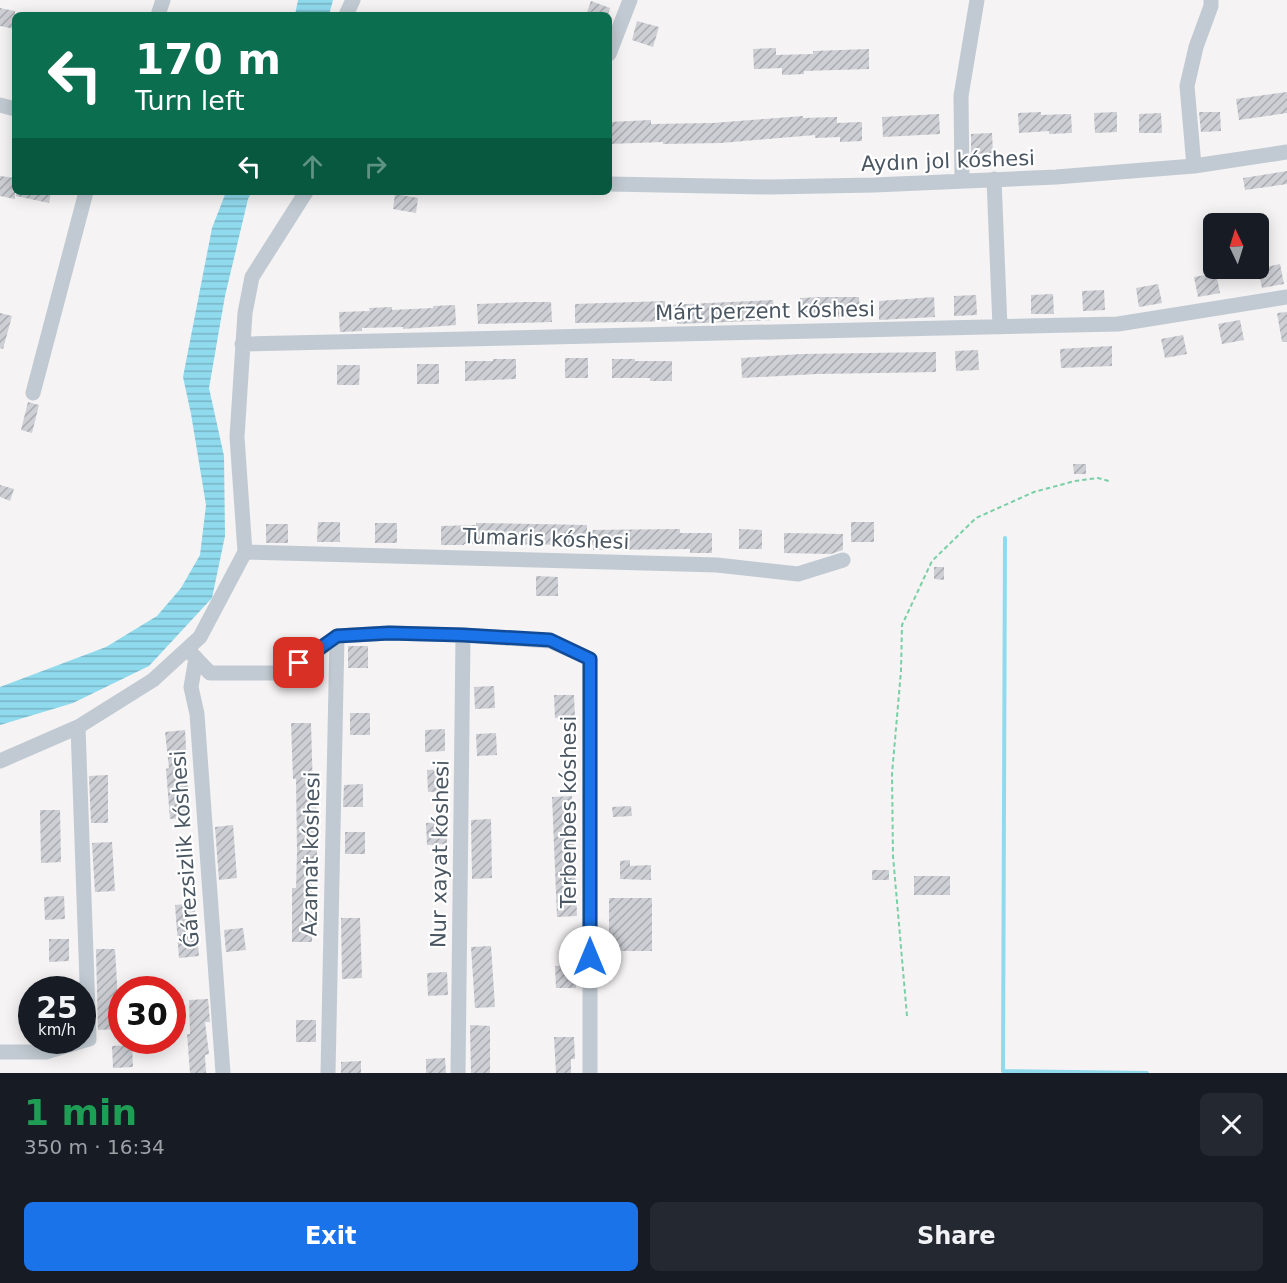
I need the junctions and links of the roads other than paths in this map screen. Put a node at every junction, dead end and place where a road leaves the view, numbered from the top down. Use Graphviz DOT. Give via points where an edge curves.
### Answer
graph roads {
  1 [pos="630,0"];
  2 [pos="977,0"];
  3 [pos="1211,0"];
  4 [pos="612,46"];
  5 [pos="1287,152"];
  6 [pos="1194,166"];
  7 [pos="994,179"];
  8 [pos="962,180"];
  9 [pos="612,184"];
  10 [pos="85,195"];
  11 [pos="304,195"];
  12 [pos="1287,297"];
  13 [pos="1000,327"];
  14 [pos="242,344"];
  15 [pos="33,393"];
  16 [pos="245,552"];
  17 [pos="843,560"];
  18 [pos="463,635"];
  19 [pos="337,636"];
  20 [pos="192,654"];
  21 [pos="78,727"];
  22 [pos="0,761"];
  23 [pos="83,976"];
  24 [pos="0,1052"];
  25 [pos="18,1052"];
  26 [pos="223,1073"];
  27 [pos="328,1073"];
  28 [pos="458,1073"];
  29 [pos="590,1073"];
  1 -- 4 [label="street"];
  2 -- 8 [label="street" via="961,96"];
  3 -- 6 [label="street" via="1187,86"];
  5 -- 6 [label="street, Aydın jol kóshesi"];
  6 -- 7 [label="street, Aydın jol kóshesi"];
  7 -- 8 [label="street, Aydın jol kóshesi"];
  7 -- 13 [label="street"];
  8 -- 9 [label="street, Aydın jol kóshesi" via="770,187"];
  10 -- 15 [label="street"];
  11 -- 14 [label="street" via="252,277"];
  12 -- 13 [label="street, Márt perzent kóshesi" via="1118,324"];
  13 -- 14 [label="street, Márt perzent kóshesi"];
  14 -- 16 [label="street" via="237,437"];
  16 -- 17 [label="street, Tumaris kóshesi" via="717,565 798,574"];
  16 -- 20 [label="street"];
  18 -- 19 [label="street"];
  18 -- 28 [label="street, Nur xayat kóshesi"];
  18 -- 29 [label="street, Terbenbes kóshesi" via="550,640 590,659"];
  19 -- 20 [label="street" via="288,673 210,673"];
  19 -- 27 [label="street, Azamat kóshesi"];
  20 -- 21 [label="street"];
  20 -- 26 [label="street, Ǵárezsizlik kóshesi" via="191,687"];
  21 -- 22 [label="street"];
  21 -- 23 [label="street"];
  24 -- 25 [label="street"];
}
